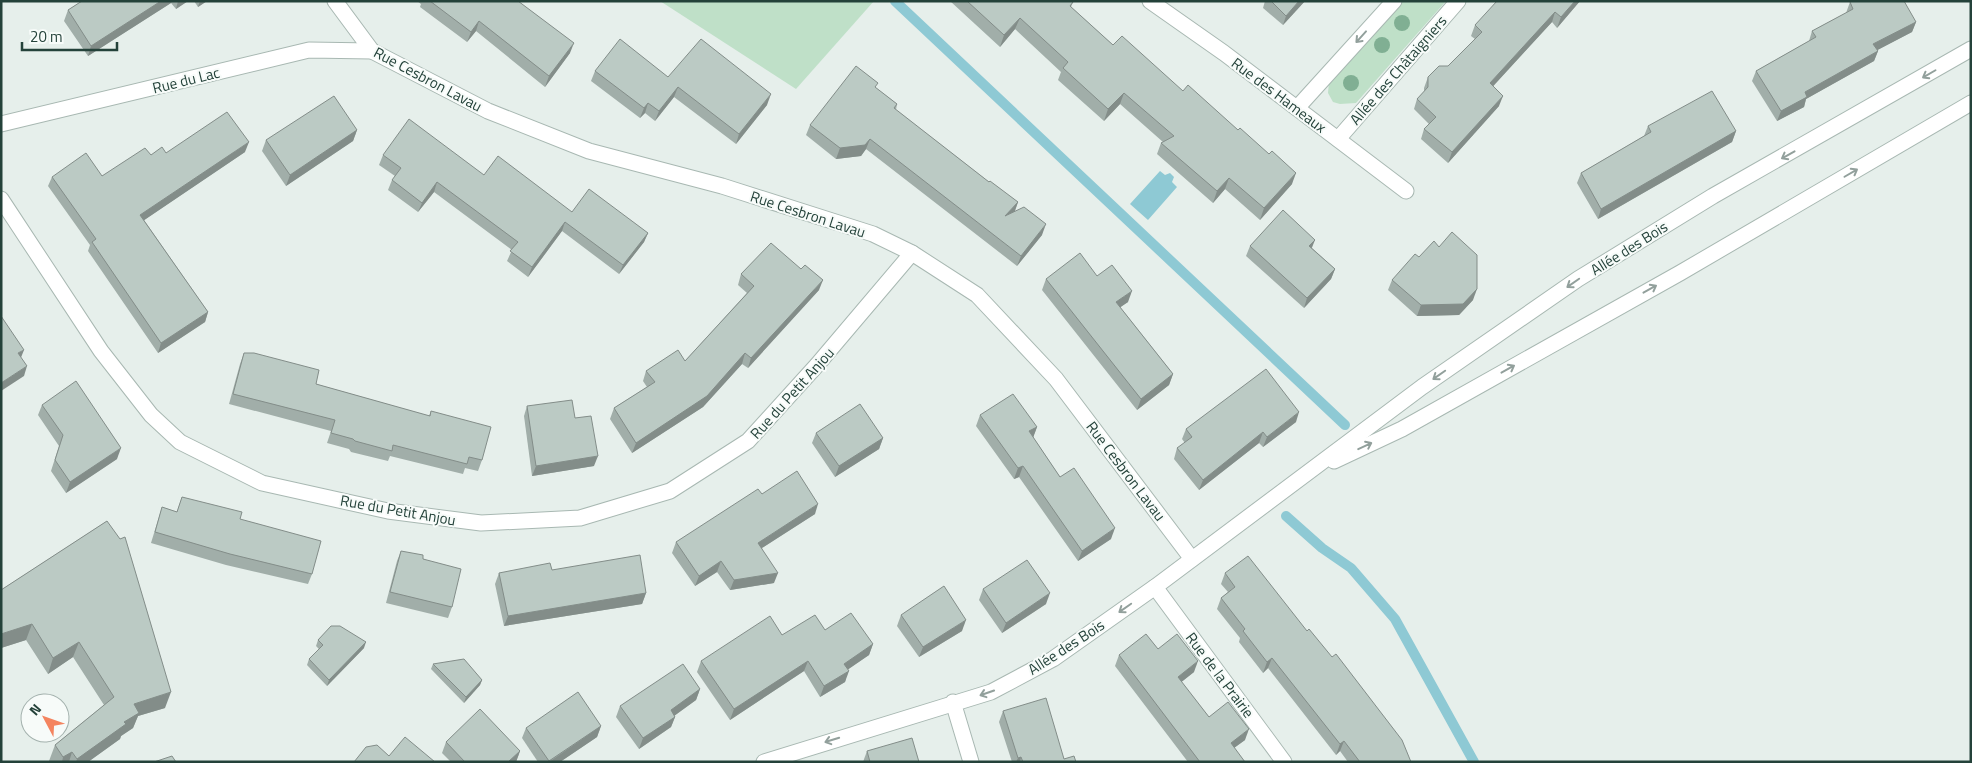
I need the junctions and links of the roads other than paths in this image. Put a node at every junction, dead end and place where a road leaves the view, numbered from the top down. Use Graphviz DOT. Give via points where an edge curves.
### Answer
graph roads {
  1 [pos="335,1"];
  2 [pos="1150,1"];
  3 [pos="1394,1"];
  4 [pos="1458,1"];
  5 [pos="1971,49"];
  6 [pos="372,51"];
  7 [pos="1971,103"];
  8 [pos="1297,108"];
  9 [pos="1,124"];
  10 [pos="1338,139"];
  11 [pos="1406,191"];
  12 [pos="1,199"];
  13 [pos="912,253"];
  14 [pos="1305,474"];
  15 [pos="1192,558"];
  16 [pos="1155,587"];
  17 [pos="954,702"];
  18 [pos="772,760"];
  19 [pos="971,762"];
  20 [pos="1284,762"];
  1 -- 6 [label="street, Rue Cesbron Lavau"];
  2 -- 8 [label="street, Rue des Hameaux"];
  3 -- 8 [label="street, one-way"];
  4 -- 10 [label="street, Allée des Châtaigniers"];
  5 -- 14 [label="street, Allée des Bois, one-way" via="1713,196 1578,279 1422,387"];
  6 -- 9 [label="street, Rue du Lac" via="309,50"];
  6 -- 13 [label="street, Rue Cesbron Lavau" via="488,111 589,151 732,190 872,234"];
  14 -- 7 [label="street, Allée des Bois, one-way" via="1402,429 1680,273"];
  8 -- 10 [label="street, Rue des Hameaux"];
  10 -- 11 [label="street, Rue des Hameaux"];
  12 -- 13 [label="street, Rue du Petit Anjou" via="101,351 151,416 180,442 262,483 388,511 481,523 580,518 670,491 748,442"];
  13 -- 15 [label="street, Rue Cesbron Lavau" via="977,295 1056,379"];
  14 -- 15 [label="street, Allée des Bois"];
  15 -- 16 [label="street, Allée des Bois"];
  16 -- 17 [label="street, Allée des Bois, one-way" via="1053,660 991,692"];
  16 -- 20 [label="street, Rue de la Prairie"];
  17 -- 18 [label="street, Allée des Bois, one-way"];
  17 -- 19 [label="street"];
}
